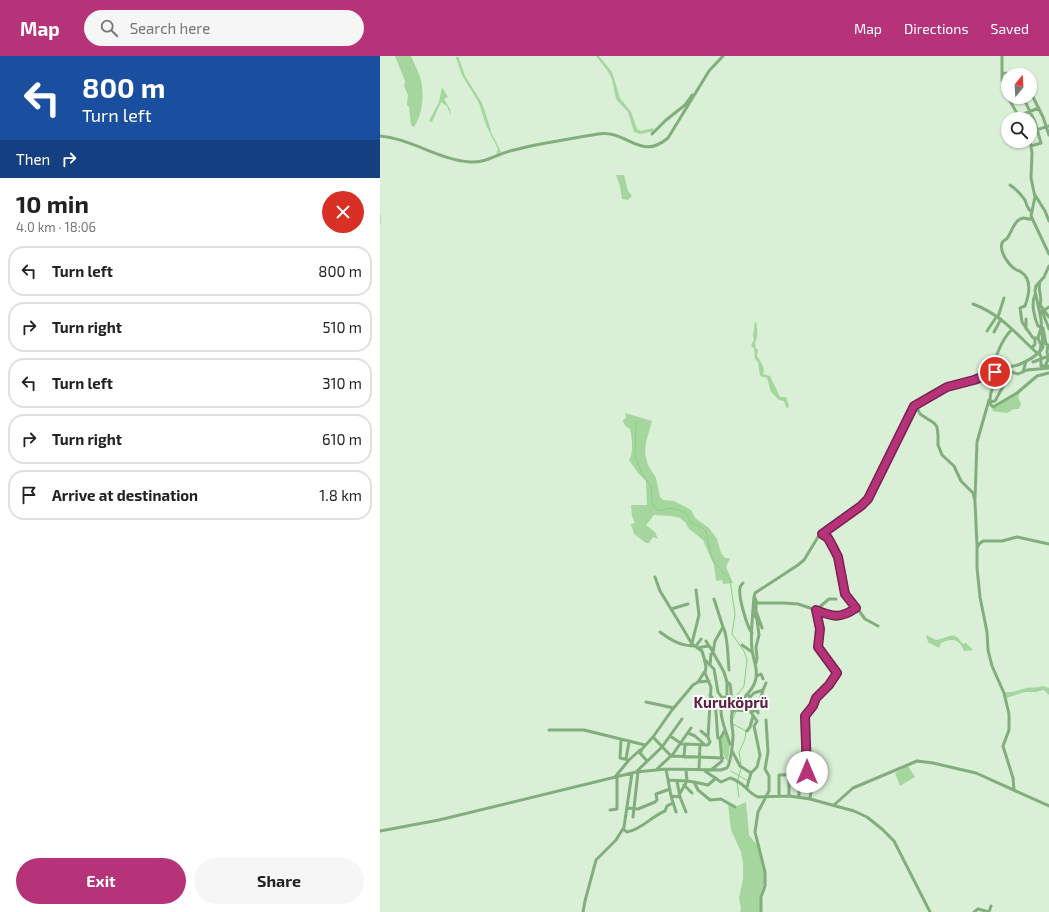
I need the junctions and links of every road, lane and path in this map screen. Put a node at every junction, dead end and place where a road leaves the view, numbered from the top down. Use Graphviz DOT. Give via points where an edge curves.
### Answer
graph roads {
  1 [pos="723,56"];
  2 [pos="1002,56"];
  3 [pos="1002,68"];
  4 [pos="695,93"];
  5 [pos="1026,104"];
  6 [pos="1037,104"];
  7 [pos="1039,108"];
  8 [pos="1030,111"];
  9 [pos="1048,126"];
  10 [pos="1038,129"];
  11 [pos="652,134"];
  12 [pos="1049,135"];
  13 [pos="380,136"];
  14 [pos="1037,144"];
  15 [pos="1032,148"];
  16 [pos="1010,186"];
  17 [pos="1035,195"];
  18 [pos="1045,211"];
  19 [pos="1032,212"];
  20 [pos="1049,214"];
  21 [pos="1032,219"];
  22 [pos="1049,221"];
  23 [pos="1049,252"];
  24 [pos="1049,266"];
  25 [pos="1047,273"];
  26 [pos="1049,278"];
  27 [pos="1041,280"];
  28 [pos="1035,295"];
  29 [pos="1027,296"];
  30 [pos="1004,298"];
  31 [pos="1033,302"];
  32 [pos="973,304"];
  33 [pos="1039,305"];
  34 [pos="1025,306"];
  35 [pos="1049,308"];
  36 [pos="1042,311"];
  37 [pos="999,317"];
  38 [pos="1049,317"];
  39 [pos="1026,318"];
  40 [pos="1049,320"];
  41 [pos="1046,323"];
  42 [pos="1042,326"];
  43 [pos="1012,329"];
  44 [pos="1026,329"];
  45 [pos="1049,330"];
  46 [pos="988,331"];
  47 [pos="994,332"];
  48 [pos="1044,332"];
  49 [pos="1036,338"];
  50 [pos="1047,340"];
  51 [pos="1032,348"];
  52 [pos="1040,351"];
  53 [pos="1048,351"];
  54 [pos="1001,357"];
  55 [pos="1031,358"];
  56 [pos="1041,359"];
  57 [pos="1026,360"];
  58 [pos="1033,362"];
  59 [pos="1048,367"];
  60 [pos="1036,369"];
  61 [pos="1001,371"];
  62 [pos="1023,372"];
  63 [pos="1049,373"];
  64 [pos="990,400"];
  65 [pos="916,405"];
  66 [pos="975,500"];
  67 [pos="822,534"];
  68 [pos="977,539"];
  69 [pos="981,542"];
  70 [pos="1049,544"];
  71 [pos="977,548"];
  72 [pos="655,577"];
  73 [pos="743,583"];
  74 [pos="696,590"];
  75 [pos="757,592"];
  76 [pos="714,599"];
  77 [pos="836,599"];
  78 [pos="756,602"];
  79 [pos="688,604"];
  80 [pos="856,608"];
  81 [pos="671,609"];
  82 [pos="816,610"];
  83 [pos="753,613"];
  84 [pos="878,626"];
  85 [pos="723,627"];
  86 [pos="762,628"];
  87 [pos="660,632"];
  88 [pos="752,633"];
  89 [pos="701,639"];
  90 [pos="706,641"];
  91 [pos="692,644"];
  92 [pos="742,645"];
  93 [pos="709,646"];
  94 [pos="697,647"];
  95 [pos="752,652"];
  96 [pos="713,653"];
  97 [pos="704,658"];
  98 [pos="710,665"];
  99 [pos="756,665"];
  100 [pos="729,670"];
  101 [pos="705,672"];
  102 [pos="756,676"];
  103 [pos="763,679"];
  104 [pos="698,682"];
  105 [pos="709,682"];
  106 [pos="727,682"];
  107 [pos="766,683"];
  108 [pos="763,690"];
  109 [pos="710,694"];
  110 [pos="749,696"];
  111 [pos="727,698"];
  112 [pos="723,699"];
  113 [pos="730,701"];
  114 [pos="742,701"];
  115 [pos="760,701"];
  116 [pos="646,702"];
  117 [pos="750,703"];
  118 [pos="757,707"];
  119 [pos="674,708"];
  120 [pos="736,709"];
  121 [pos="750,711"];
  122 [pos="758,713"];
  123 [pos="753,716"];
  124 [pos="682,719"];
  125 [pos="766,720"];
  126 [pos="691,728"];
  127 [pos="549,730"];
  128 [pos="725,730"];
  129 [pos="701,731"];
  130 [pos="688,732"];
  131 [pos="747,732"];
  132 [pos="670,736"];
  133 [pos="653,737"];
  134 [pos="708,737"];
  135 [pos="720,739"];
  136 [pos="621,740"];
  137 [pos="629,742"];
  138 [pos="681,744"];
  139 [pos="685,744"];
  140 [pos="646,745"];
  141 [pos="700,745"];
  142 [pos="704,745"];
  143 [pos="662,747"];
  144 [pos="731,748"];
  145 [pos="642,749"];
  146 [pos="676,750"];
  147 [pos="684,751"];
  148 [pos="671,756"];
  149 [pos="684,757"];
  150 [pos="700,757"];
  151 [pos="723,758"];
  152 [pos="627,759"];
  153 [pos="647,761"];
  154 [pos="666,769"];
  155 [pos="656,770"];
  156 [pos="686,770"];
  157 [pos="699,770"];
  158 [pos="704,770"];
  159 [pos="711,770"];
  160 [pos="637,772"];
  161 [pos="632,773"];
  162 [pos="751,773"];
  163 [pos="789,774"];
  164 [pos="799,774"];
  165 [pos="808,774"];
  166 [pos="616,776"];
  167 [pos="716,778"];
  168 [pos="668,780"];
  169 [pos="677,781"];
  170 [pos="687,781"];
  171 [pos="694,782"];
  172 [pos="684,785"];
  173 [pos="746,787"];
  174 [pos="670,789"];
  175 [pos="1014,790"];
  176 [pos="692,793"];
  177 [pos="671,796"];
  178 [pos="679,796"];
  179 [pos="768,796"];
  180 [pos="779,796"];
  181 [pos="789,796"];
  182 [pos="799,796"];
  183 [pos="810,798"];
  184 [pos="673,803"];
  185 [pos="834,805"];
  186 [pos="734,806"];
  187 [pos="1049,806"];
  188 [pos="628,808"];
  189 [pos="634,809"];
  190 [pos="610,810"];
  191 [pos="676,812"];
  192 [pos="686,812"];
  193 [pos="633,817"];
  194 [pos="623,829"];
  195 [pos="380,831"];
  196 [pos="991,906"];
  197 [pos="583,912"];
  198 [pos="761,912"];
  199 [pos="930,912"];
  200 [pos="974,912"];
  1 -- 4 [label="street" via="712,66"];
  2 -- 3 [label="street"];
  4 -- 11 [label="street"];
  4 -- 13 [label="street" via="668,138 651,148 642,148 620,137 604,133 513,150 486,161 470,162 447,157 403,140"];
  5 -- 8 [label="street"];
  6 -- 7 [label="street"];
  7 -- 8 [label="street"];
  7 -- 9 [label="street"];
  8 -- 10 [label="street"];
  9 -- 10 [label="street"];
  9 -- 12 [label="street"];
  10 -- 14 [label="street" via="1041,143"];
  15 -- 17 [label="street" via="1031,178"];
  16 -- 19 [label="street" via="1016,189"];
  17 -- 18 [label="street"];
  17 -- 19 [label="street"];
  18 -- 20 [label="street"];
  18 -- 22 [label="street"];
  19 -- 21 [label="street"];
  21 -- 23 [label="street"];
  21 -- 29 [label="street" via="1019,220 1002,244 1004,258 1026,278 1029,288"];
  24 -- 25 [label="street"];
  25 -- 26 [label="street"];
  25 -- 27 [label="street"];
  27 -- 28 [label="street" via="1036,286"];
  27 -- 33 [label="street" via="1038,289 1042,298"];
  28 -- 29 [label="street"];
  28 -- 31 [label="street"];
  28 -- 33 [label="street"];
  29 -- 34 [label="street"];
  30 -- 37 [label="street"];
  31 -- 34 [label="street"];
  31 -- 42 [label="street" via="1036,323"];
  32 -- 37 [label="street"];
  33 -- 36 [label="street"];
  34 -- 44 [label="street" via="1020,308 1021,319"];
  35 -- 36 [label="street"];
  36 -- 38 [label="street"];
  36 -- 41 [label="street"];
  36 -- 42 [label="street"];
  37 -- 43 [label="street"];
  37 -- 46 [label="street"];
  37 -- 47 [label="street"];
  39 -- 44 [label="street"];
  40 -- 41 [label="street"];
  41 -- 42 [label="street"];
  41 -- 45 [label="street"];
  42 -- 48 [label="street"];
  42 -- 49 [label="street"];
  42 -- 52 [label="street"];
  43 -- 51 [label="street"];
  43 -- 61 [label="street" via="1004,338 997,355"];
  44 -- 49 [label="street" via="1031,337"];
  45 -- 48 [label="street"];
  48 -- 50 [label="street"];
  49 -- 51 [label="street"];
  49 -- 52 [label="street" via="1041,345"];
  50 -- 53 [label="street"];
  51 -- 52 [label="street"];
  52 -- 53 [label="street"];
  52 -- 55 [label="street"];
  52 -- 56 [label="street"];
  53 -- 56 [label="street"];
  53 -- 59 [label="street"];
  54 -- 61 [label="street"];
  55 -- 57 [label="street"];
  55 -- 58 [label="street"];
  56 -- 58 [label="street"];
  56 -- 59 [label="street" via="1041,366"];
  57 -- 61 [label="street"];
  57 -- 62 [label="street"];
  58 -- 60 [label="street"];
  59 -- 60 [label="street"];
  60 -- 62 [label="street"];
  61 -- 62 [label="street" via="1018,374"];
  61 -- 64 [label="street"];
  61 -- 64 [label="street" via="1006,381 995,401"];
  61 -- 65 [label="street" via="947,387"];
  63 -- 64 [label="street" via="1037,376 1016,394 993,407"];
  64 -- 66 [label="street" via="977,442"];
  65 -- 66 [label="street" via="920,414 937,427 939,450 954,466"];
  65 -- 67 [label="street" via="868,499"];
  66 -- 68 [label="street"];
  67 -- 75 [label="street" via="798,565"];
  67 -- 80 [label="street" via="828,538 838,557 845,594"];
  68 -- 69 [label="street"];
  68 -- 71 [label="street"];
  69 -- 70 [label="street" via="1017,538"];
  69 -- 71 [label="street"];
  71 -- 175 [label="street" via="980,597 988,650 1009,714 1009,730 1003,746"];
  72 -- 81 [label="street"];
  73 -- 88 [label="street" via="739,590 740,596 745,620"];
  74 -- 91 [label="street" via="699,615"];
  75 -- 78 [label="street"];
  75 -- 83 [label="street" via="754,597"];
  76 -- 85 [label="street"];
  77 -- 82 [label="street" via="830,599"];
  78 -- 82 [label="street" via="791,603"];
  78 -- 86 [label="street" via="756,611"];
  79 -- 81 [label="street"];
  80 -- 82 [label="street" via="837,616"];
  80 -- 84 [label="street" via="865,619"];
  81 -- 91 [label="street"];
  82 -- 165 [label="street" via="820,629 818,647 837,673 805,716"];
  83 -- 88 [label="street"];
  83 -- 99 [label="street" via="757,620 758,635"];
  85 -- 96 [label="street" via="715,641"];
  85 -- 100 [label="street" via="727,636"];
  87 -- 94 [label="street" via="675,643"];
  88 -- 95 [label="street"];
  89 -- 94 [label="street"];
  90 -- 93 [label="street"];
  91 -- 94 [label="street"];
  92 -- 95 [label="street"];
  93 -- 94 [label="street"];
  93 -- 96 [label="street"];
  94 -- 97 [label="street" via="702,651"];
  95 -- 99 [label="street"];
  96 -- 98 [label="street"];
  96 -- 106 [label="street"];
  97 -- 98 [label="street"];
  97 -- 101 [label="street"];
  98 -- 112 [label="street" via="714,669 718,692"];
  99 -- 102 [label="street"];
  101 -- 104 [label="street"];
  101 -- 105 [label="street"];
  102 -- 103 [label="street" via="760,674"];
  102 -- 110 [label="street"];
  104 -- 105 [label="street"];
  104 -- 119 [label="street"];
  105 -- 109 [label="street"];
  106 -- 111 [label="street"];
  106 -- 113 [label="street" via="732,694"];
  107 -- 108 [label="street"];
  108 -- 110 [label="street"];
  108 -- 115 [label="street"];
  109 -- 134 [label="street"];
  109 -- 135 [label="street" via="717,714"];
  110 -- 114 [label="street"];
  110 -- 117 [label="street"];
  111 -- 112 [label="street"];
  111 -- 113 [label="street"];
  112 -- 128 [label="street" via="721,709"];
  113 -- 120 [label="street"];
  114 -- 117 [label="street"];
  114 -- 120 [label="street"];
  116 -- 119 [label="street"];
  117 -- 118 [label="street"];
  117 -- 121 [label="street"];
  119 -- 133 [label="street"];
  120 -- 121 [label="street"];
  120 -- 144 [label="street" via="731,724"];
  121 -- 122 [label="street"];
  121 -- 123 [label="street"];
  123 -- 131 [label="street"];
  123 -- 162 [label="street" via="757,721 754,726 760,755 757,767"];
  124 -- 132 [label="street"];
  125 -- 179 [label="street" via="768,752 765,769 769,776"];
  126 -- 130 [label="street"];
  127 -- 136 [label="street" via="584,730"];
  128 -- 135 [label="street"];
  128 -- 144 [label="street"];
  129 -- 134 [label="street"];
  130 -- 138 [label="street"];
  130 -- 142 [label="street"];
  132 -- 138 [label="street"];
  132 -- 143 [label="street"];
  133 -- 140 [label="street"];
  133 -- 143 [label="street"];
  134 -- 142 [label="street" via="710,742"];
  135 -- 151 [label="street"];
  136 -- 137 [label="street"];
  136 -- 152 [label="street" via="620,758"];
  137 -- 140 [label="street"];
  137 -- 152 [label="street"];
  138 -- 139 [label="street"];
  138 -- 146 [label="street"];
  139 -- 141 [label="street"];
  139 -- 147 [label="street"];
  140 -- 145 [label="street"];
  141 -- 142 [label="street"];
  141 -- 150 [label="street"];
  143 -- 148 [label="street"];
  143 -- 153 [label="street"];
  144 -- 159 [label="street" via="728,767"];
  144 -- 162 [label="street" via="741,767"];
  145 -- 152 [label="street"];
  145 -- 153 [label="street" via="640,753"];
  146 -- 147 [label="street"];
  146 -- 148 [label="street"];
  147 -- 149 [label="street"];
  148 -- 149 [label="street"];
  148 -- 155 [label="street"];
  149 -- 150 [label="street"];
  150 -- 151 [label="street"];
  150 -- 157 [label="street"];
  151 -- 159 [label="street" via="721,763"];
  152 -- 166 [label="street"];
  153 -- 160 [label="street"];
  154 -- 155 [label="street"];
  154 -- 156 [label="street"];
  154 -- 168 [label="street"];
  155 -- 160 [label="street"];
  156 -- 157 [label="street"];
  156 -- 170 [label="street"];
  157 -- 158 [label="street"];
  158 -- 159 [label="street"];
  158 -- 167 [label="street"];
  160 -- 161 [label="street"];
  160 -- 189 [label="street"];
  161 -- 166 [label="street"];
  161 -- 188 [label="street"];
  162 -- 173 [label="street"];
  163 -- 164 [label="street"];
  163 -- 180 [label="street" via="779,775"];
  163 -- 181 [label="street"];
  164 -- 165 [label="street"];
  164 -- 182 [label="street"];
  165 -- 183 [label="street" via="812,783"];
  166 -- 190 [label="street" via="617,808"];
  166 -- 195 [label="street" via="440,820"];
  167 -- 171 [label="street" via="708,785"];
  167 -- 173 [label="street" via="722,782 730,778"];
  168 -- 169 [label="street"];
  168 -- 174 [label="street"];
  169 -- 170 [label="street"];
  169 -- 178 [label="street"];
  170 -- 171 [label="street"];
  170 -- 172 [label="street"];
  171 -- 186 [label="street" via="698,790 710,800 721,799"];
  172 -- 176 [label="street"];
  172 -- 178 [label="street"];
  173 -- 179 [label="street" via="754,796"];
  174 -- 177 [label="street"];
  174 -- 189 [label="street" via="656,794 656,802"];
  175 -- 185 [label="street" via="976,773 917,761 853,788"];
  175 -- 187 [label="street"];
  177 -- 178 [label="street"];
  177 -- 184 [label="street"];
  178 -- 192 [label="street"];
  179 -- 180 [label="street"];
  179 -- 198 [label="street" via="758,812 755,832 765,872"];
  180 -- 181 [label="street"];
  181 -- 182 [label="street"];
  182 -- 183 [label="street"];
  183 -- 185 [label="street"];
  184 -- 191 [label="street"];
  184 -- 194 [label="street" via="633,831 627,832"];
  185 -- 199 [label="street" via="860,813 889,835 903,857"];
  188 -- 189 [label="street"];
  188 -- 194 [label="street"];
  189 -- 193 [label="street"];
  194 -- 197 [label="street" via="596,860"];
  196 -- 200 [label="street" via="989,912 978,909"];
}
